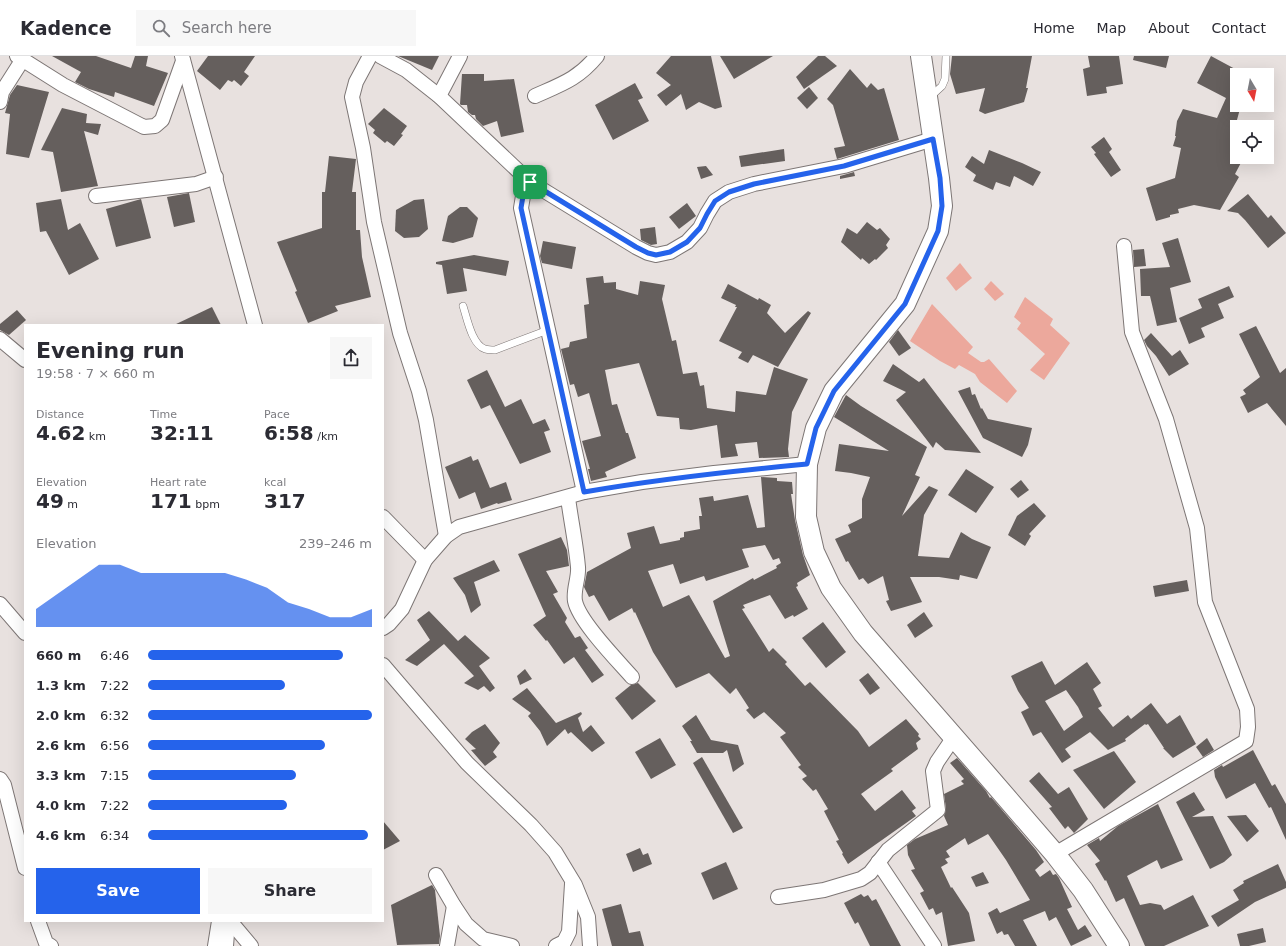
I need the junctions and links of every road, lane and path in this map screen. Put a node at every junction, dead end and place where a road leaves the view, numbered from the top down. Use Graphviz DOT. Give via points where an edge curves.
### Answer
graph roads {
  1 [pos="370,56"];
  2 [pos="380,56"];
  3 [pos="460,56"];
  4 [pos="597,56"];
  5 [pos="921,56"];
  6 [pos="946,56"];
  7 [pos="20,58"];
  8 [pos="183,59"];
  9 [pos="438,96"];
  10 [pos="536,96"];
  11 [pos="928,100"];
  12 [pos="0,102"];
  13 [pos="933,139"];
  14 [pos="216,177"];
  15 [pos="530,182"];
  16 [pos="96,196"];
  17 [pos="1124,246"];
  18 [pos="463,306"];
  19 [pos="255,324"];
  20 [pos="548,330"];
  21 [pos="0,339"];
  22 [pos="24,359"];
  23 [pos="807,464"];
  24 [pos="584,492"];
  25 [pos="568,498"];
  26 [pos="384,518"];
  27 [pos="446,536"];
  28 [pos="425,560"];
  29 [pos="0,604"];
  30 [pos="384,627"];
  31 [pos="24,632"];
  32 [pos="384,666"];
  33 [pos="632,677"];
  34 [pos="954,737"];
  35 [pos="0,779"];
  36 [pos="1054,854"];
  37 [pos="878,862"];
  38 [pos="24,864"];
  39 [pos="436,875"];
  40 [pos="572,879"];
  41 [pos="778,898"];
  42 [pos="454,906"];
  43 [pos="38,922"];
  44 [pos="219,922"];
  45 [pos="229,922"];
  46 [pos="230,922"];
  47 [pos="51,946"];
  48 [pos="215,946"];
  49 [pos="226,946"];
  50 [pos="251,946"];
  51 [pos="446,946"];
  52 [pos="512,946"];
  53 [pos="556,946"];
  54 [pos="590,946"];
  55 [pos="934,946"];
  56 [pos="1119,946"];
  1 -- 27 [label="street" via="356,82 352,97 376,229 400,333 426,420"];
  2 -- 9 [label="street" via="406,70"];
  3 -- 9 [label="street"];
  4 -- 10 [label="street" via="586,69 570,81"];
  5 -- 11 [label="main road"];
  6 -- 11 [label="lane" via="945,79 942,86"];
  7 -- 8 [label="street" via="63,85 144,127 155,126 162,120"];
  7 -- 12 [label="street" via="2,92"];
  8 -- 14 [label="street"];
  9 -- 15 [label="street"];
  11 -- 13 [label="main road"];
  13 -- 15 [label="street" via="844,166 754,184 729,192 715,201 700,228 687,242 670,252 656,255 636,247"];
  13 -- 23 [label="main road" via="942,206 938,231 905,304 834,391 816,428"];
  14 -- 16 [label="street" via="196,184"];
  14 -- 19 [label="street"];
  15 -- 20 [label="street" via="523,196 521,208"];
  17 -- 36 [label="street" via="1132,332 1166,419 1197,528 1205,602 1247,709 1248,727 1246,741"];
  18 -- 20 [label="lane" via="473,337 478,345 485,349 495,350"];
  20 -- 24 [label="street"];
  21 -- 22 [label="street"];
  23 -- 24 [label="street" via="714,472"];
  23 -- 34 [label="main road" via="806,517 814,552 831,588 863,633"];
  24 -- 25 [label="street"];
  25 -- 27 [label="street" via="459,527"];
  25 -- 33 [label="street" via="578,569 575,601 581,615"];
  26 -- 28 [label="street"];
  27 -- 28 [label="street"];
  28 -- 30 [label="street" via="402,610"];
  29 -- 31 [label="street"];
  32 -- 40 [label="street" via="467,763 555,852"];
  34 -- 36 [label="main road"];
  34 -- 37 [label="street" via="933,771 938,810 888,850"];
  35 -- 38 [label="street" via="4,785"];
  36 -- 56 [label="main road" via="1083,890"];
  37 -- 41 [label="street" via="870,873 861,879 824,890"];
  37 -- 55 [label="street"];
  39 -- 42 [label="street"];
  40 -- 53 [label="street" via="569,932 564,942"];
  40 -- 54 [label="street" via="588,917"];
  42 -- 51 [label="street"];
  42 -- 52 [label="street" via="466,924 483,939"];
  43 -- 47 [label="street" via="46,943"];
  44 -- 48 [label="street"];
  45 -- 49 [label="street"];
  46 -- 50 [label="street"];
}
